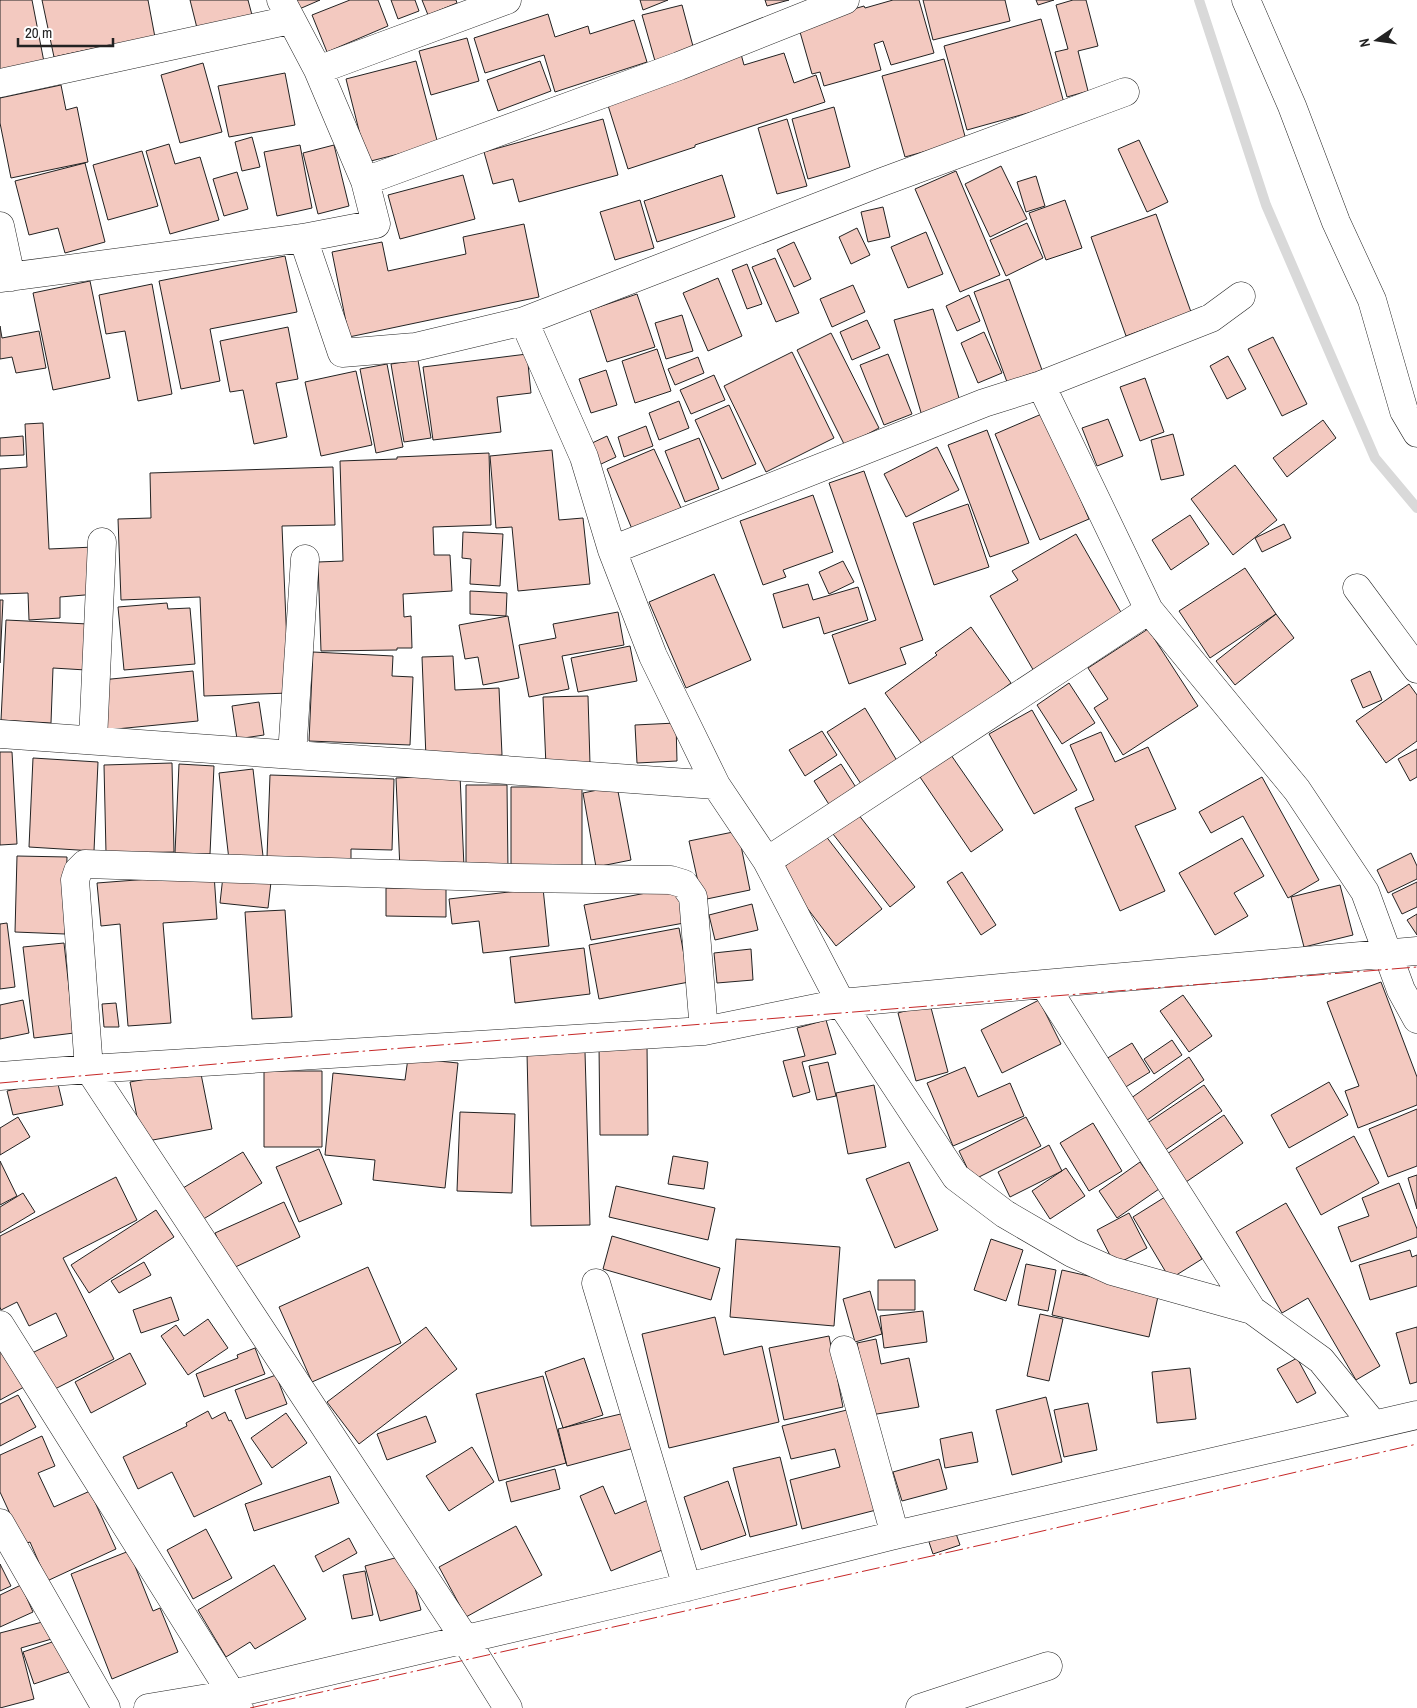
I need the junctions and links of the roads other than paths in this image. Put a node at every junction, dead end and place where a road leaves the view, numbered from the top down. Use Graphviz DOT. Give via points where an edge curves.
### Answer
graph roads {
  1 [pos="507,0"];
  2 [pos="845,0"];
  3 [pos="1246,0"];
  4 [pos="285,10"];
  5 [pos="318,70"];
  6 [pos="0,83"];
  7 [pos="1125,92"];
  8 [pos="365,181"];
  9 [pos="0,226"];
  10 [pos="303,238"];
  11 [pos="6,278"];
  12 [pos="1241,296"];
  13 [pos="524,321"];
  14 [pos="1041,385"];
  15 [pos="1417,433"];
  16 [pos="102,542"];
  17 [pos="612,550"];
  18 [pos="304,559"];
  19 [pos="1357,588"];
  20 [pos="1149,610"];
  21 [pos="1417,669"];
  22 [pos="0,734"];
  23 [pos="93,740"];
  24 [pos="292,755"];
  25 [pos="716,785"];
  26 [pos="767,861"];
  27 [pos="1417,952"];
  28 [pos="1388,953"];
  29 [pos="1044,984"];
  30 [pos="841,1003"];
  31 [pos="1417,1019"];
  32 [pos="704,1031"];
  33 [pos="90,1069"];
  34 [pos="0,1076"];
  35 [pos="596,1282"];
  36 [pos="1252,1310"];
  37 [pos="0,1325"];
  38 [pos="844,1350"];
  39 [pos="1417,1415"];
  40 [pos="1374,1425"];
  41 [pos="0,1523"];
  42 [pos="895,1535"];
  43 [pos="686,1587"];
  44 [pos="465,1639"];
  45 [pos="1048,1666"];
  46 [pos="236,1701"];
  47 [pos="106,1708"];
  48 [pos="148,1708"];
  49 [pos="508,1708"];
  50 [pos="920,1708"];
  1 -- 5 [label="street"];
  2 -- 8 [label="street" via="679,66"];
  3 -- 15 [label="street" via="1292,106 1336,222 1372,300 1404,411"];
  4 -- 5 [label="street"];
  4 -- 6 [label="street"];
  5 -- 8 [label="street"];
  7 -- 13 [label="street"];
  8 -- 10 [label="street" via="376,224"];
  9 -- 11 [label="street"];
  10 -- 11 [label="street"];
  10 -- 13 [label="street" via="342,353 415,348"];
  12 -- 14 [label="street" via="1211,318"];
  13 -- 17 [label="street" via="584,458"];
  14 -- 17 [label="street" via="984,403"];
  14 -- 20 [label="street"];
  16 -- 23 [label="street"];
  17 -- 25 [label="street" via="653,656"];
  18 -- 24 [label="street"];
  19 -- 21 [label="street"];
  20 -- 26 [label="street"];
  20 -- 28 [label="street" via="1297,790 1365,892"];
  22 -- 23 [label="street"];
  23 -- 24 [label="street"];
  24 -- 25 [label="street"];
  25 -- 26 [label="street"];
  26 -- 30 [label="street"];
  27 -- 28 [label="street"];
  28 -- 29 [label="street"];
  28 -- 31 [label="street" via="1401,990"];
  29 -- 30 [label="street"];
  29 -- 36 [label="street"];
  30 -- 32 [label="street"];
  30 -- 36 [label="street" via="956,1178 1005,1214 1072,1253 1112,1271"];
  32 -- 33 [label="street"];
  32 -- 33 [label="street" via="692,897 684,884 671,880 85,864 78,870 75,880"];
  33 -- 34 [label="street"];
  33 -- 44 [label="street"];
  35 -- 43 [label="street"];
  36 -- 40 [label="street" via="1321,1360"];
  37 -- 46 [label="street"];
  38 -- 42 [label="street"];
  39 -- 40 [label="street"];
  40 -- 42 [label="street"];
  41 -- 47 [label="street"];
  42 -- 43 [label="street"];
  43 -- 44 [label="street"];
  44 -- 46 [label="street"];
  44 -- 49 [label="street"];
  45 -- 50 [label="street"];
  46 -- 48 [label="street"];
}
